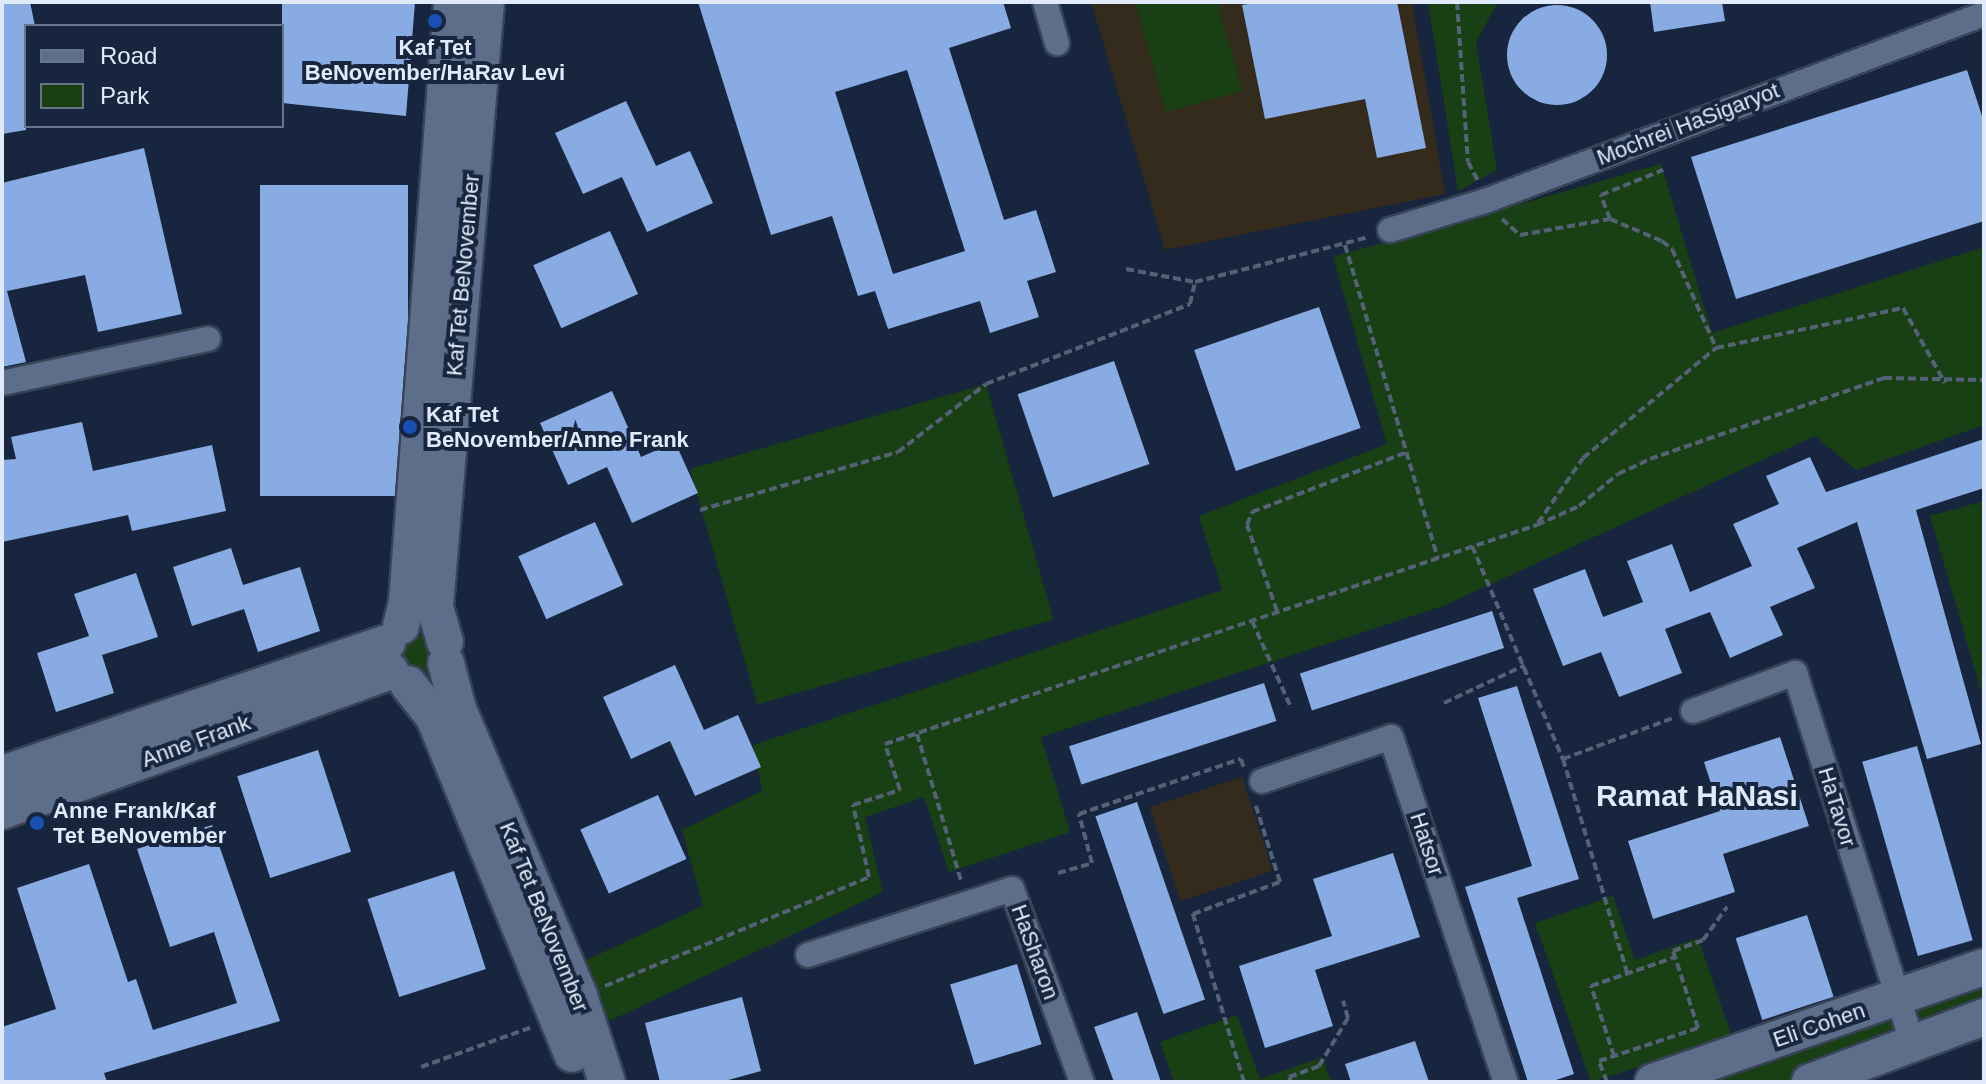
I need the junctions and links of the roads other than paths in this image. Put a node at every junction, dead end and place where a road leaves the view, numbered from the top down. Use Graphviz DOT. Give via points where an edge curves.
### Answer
graph roads {
  1 [pos="452,2"];
  2 [pos="486,2"];
  3 [pos="1045,2"];
  4 [pos="1984,14"];
  5 [pos="1057,43"];
  6 [pos="1390,230"];
  7 [pos="208,339"];
  8 [pos="2,383"];
  9 [pos="446,652"];
  10 [pos="397,656"];
  11 [pos="1693,711"];
  12 [pos="2,774"];
  13 [pos="1254,784"];
  14 [pos="2,811"];
  15 [pos="808,955"];
  16 [pos="1984,967"];
  17 [pos="1897,998"];
  18 [pos="1984,1017"];
  19 [pos="1913,1045"];
  20 [pos="581,1082"];
  21 [pos="607,1082"];
  22 [pos="1082,1082"];
  23 [pos="1506,1082"];
  24 [pos="1653,1082"];
  25 [pos="1810,1082"];
  1 -- 10 [label="street, Kaf Tet BeNovember" via="407,602"];
  2 -- 9 [label="street, Kaf Tet BeNovember" via="435,606"];
  3 -- 5 [label="street"];
  4 -- 6 [label="street, Mochrei HaSigaryot" via="1488,200"];
  7 -- 8 [label="street"];
  9 -- 10 [label="street" via="433,680"];
  9 -- 10 [label="street" via="424,623"];
  9 -- 21 [label="street, Kaf Tet BeNovember" via="458,709 579,996"];
  10 -- 12 [label="street, Anne Frank"];
  10 -- 14 [label="street, Anne Frank"];
  10 -- 20 [label="street, Kaf Tet BeNovember" via="434,717"];
  11 -- 17 [label="street, HaTavor" via="1795,673"];
  13 -- 23 [label="street, Hatsor" via="1391,737"];
  15 -- 22 [label="street, HaSharon" via="1012,889"];
  16 -- 17 [label="street, Eli Cohen"];
  17 -- 19 [label="street, HaTavor"];
  17 -- 24 [label="street, Eli Cohen"];
  18 -- 19 [label="street"];
  19 -- 25 [label="street"];
}
